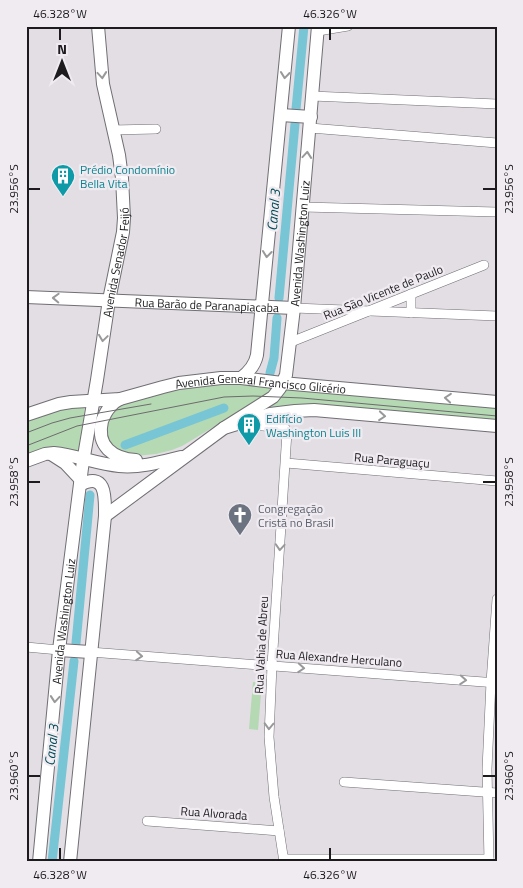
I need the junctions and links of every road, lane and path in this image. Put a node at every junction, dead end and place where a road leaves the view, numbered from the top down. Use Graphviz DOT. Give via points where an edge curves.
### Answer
graph roads {
  1 [pos="98,26"];
  2 [pos="289,26"];
  3 [pos="348,26"];
  4 [pos="318,29"];
  5 [pos="312,96"];
  6 [pos="497,104"];
  7 [pos="280,115"];
  8 [pos="310,122"];
  9 [pos="156,129"];
  10 [pos="113,130"];
  11 [pos="497,143"];
  12 [pos="303,207"];
  13 [pos="497,212"];
  14 [pos="484,265"];
  15 [pos="412,294"];
  16 [pos="26,297"];
  17 [pos="109,300"];
  18 [pos="262,307"];
  19 [pos="294,308"];
  20 [pos="328,310"];
  21 [pos="368,311"];
  22 [pos="411,313"];
  23 [pos="497,316"];
  24 [pos="332,326"];
  25 [pos="290,342"];
  26 [pos="241,378"];
  27 [pos="97,380"];
  28 [pos="282,383"];
  29 [pos="120,399"];
  30 [pos="94,401"];
  31 [pos="497,402"];
  32 [pos="26,415"];
  33 [pos="244,422"];
  34 [pos="497,426"];
  35 [pos="224,428"];
  36 [pos="49,453"];
  37 [pos="88,456"];
  38 [pos="186,456"];
  39 [pos="167,460"];
  40 [pos="26,461"];
  41 [pos="286,463"];
  42 [pos="80,482"];
  43 [pos="497,482"];
  44 [pos="105,516"];
  45 [pos="497,599"];
  46 [pos="26,648"];
  47 [pos="62,650"];
  48 [pos="86,652"];
  49 [pos="272,665"];
  50 [pos="494,682"];
  51 [pos="344,782"];
  52 [pos="487,792"];
  53 [pos="497,793"];
  54 [pos="147,821"];
  55 [pos="280,831"];
  56 [pos="284,860"];
  57 [pos="489,860"];
  58 [pos="39,862"];
  59 [pos="70,862"];
  1 -- 10 [label="main road, Avenida Senador Feijó, one-way" via="103,84"];
  2 -- 7 [label="main road, one-way"];
  3 -- 4 [label="street"];
  4 -- 5 [label="main road, Avenida Washington Luiz"];
  5 -- 6 [label="street"];
  5 -- 8 [label="main road, Avenida Washington Luiz"];
  7 -- 8 [label="main road"];
  7 -- 18 [label="main road, one-way"];
  8 -- 11 [label="street"];
  12 -- 8 [label="main road, Avenida Washington Luiz, one-way"];
  9 -- 10 [label="street"];
  10 -- 17 [label="main road, Avenida Senador Feijó" via="122,178 124,218"];
  12 -- 13 [label="street"];
  12 -- 19 [label="main road, Avenida Washington Luiz"];
  14 -- 15 [label="street, Rua São Vicente de Paulo"];
  15 -- 21 [label="street, Rua São Vicente de Paulo"];
  15 -- 22 [label="street"];
  17 -- 16 [label="main road, Rua Barão de Paranapiacaba, one-way"];
  17 -- 18 [label="main road, Rua Barão de Paranapiacaba"];
  17 -- 27 [label="main road, Avenida Senador Feijó, one-way"];
  18 -- 19 [label="main road, Rua Barão de Paranapiacaba"];
  18 -- 26 [label="main road" via="256,360"];
  19 -- 20 [label="street, Rua Barão de Paranapiacaba"];
  19 -- 25 [label="main road, Avenida Washington Luiz"];
  20 -- 21 [label="street, Rua Barão de Paranapiacaba"];
  20 -- 24 [label="street"];
  21 -- 22 [label="street, Rua Barão de Paranapiacaba"];
  21 -- 24 [label="street, Rua São Vicente de Paulo"];
  22 -- 23 [label="street, Rua Barão de Paranapiacaba"];
  24 -- 25 [label="street, Rua São Vicente de Paulo"];
  25 -- 28 [label="main road, Avenida Washington Luiz"];
  26 -- 28 [label="main road, Avenida General Francisco Glicério"];
  26 -- 29 [label="main road, Avenida General Francisco Glicério" via="179,383"];
  27 -- 30 [label="main road, Avenida Washington Luiz"];
  31 -- 28 [label="main road, Avenida General Francisco Glicério, one-way"];
  28 -- 35 [label="main road, Avenida Washington Luiz" via="273,397"];
  29 -- 30 [label="main road, Avenida General Francisco Glicério"];
  29 -- 39 [label="main road" via="104,416 101,431 106,447 125,459"];
  30 -- 32 [label="main road, Avenida General Francisco Glicério" via="59,404"];
  30 -- 37 [label="main road, Avenida Washington Luiz"];
  33 -- 34 [label="main road, Avenida General Francisco Glicério, one-way" via="270,414 308,410"];
  33 -- 35 [label="main road, Avenida General Francisco Glicério"];
  33 -- 41 [label="street, Rua Vahia de Abreu" via="286,430"];
  35 -- 38 [label="main road, Avenida General Francisco Glicério"];
  36 -- 37 [label="main road, Avenida General Francisco Glicério"];
  36 -- 40 [label="main road, Avenida General Francisco Glicério"];
  36 -- 42 [label="main road" via="65,463"];
  37 -- 39 [label="main road, Avenida General Francisco Glicério" via="118,466 141,466"];
  37 -- 42 [label="main road, Avenida Washington Luiz"];
  38 -- 39 [label="main road, Avenida General Francisco Glicério"];
  38 -- 44 [label="main road"];
  41 -- 43 [label="street, Rua Paraguaçu"];
  41 -- 49 [label="street, Rua Vahia de Abreu, one-way"];
  42 -- 44 [label="main road" via="97,482 104,489"];
  42 -- 47 [label="main road, Avenida Washington Luiz"];
  44 -- 48 [label="main road"];
  45 -- 50 [label="street"];
  46 -- 47 [label="street"];
  47 -- 48 [label="main road"];
  47 -- 58 [label="main road, Avenida Washington Luiz, one-way"];
  48 -- 49 [label="street, Rua Alexandre Herculano, one-way"];
  48 -- 59 [label="main road"];
  49 -- 50 [label="street, Rua Alexandre Herculano, one-way"];
  49 -- 55 [label="street, Rua Vahia de Abreu, one-way" via="269,737"];
  50 -- 52 [label="street"];
  51 -- 52 [label="street"];
  52 -- 53 [label="street"];
  52 -- 57 [label="street"];
  54 -- 55 [label="street, Rua Alvorada"];
  55 -- 56 [label="street, Rua Vahia de Abreu"];
  56 -- 57 [label="street"];
}
